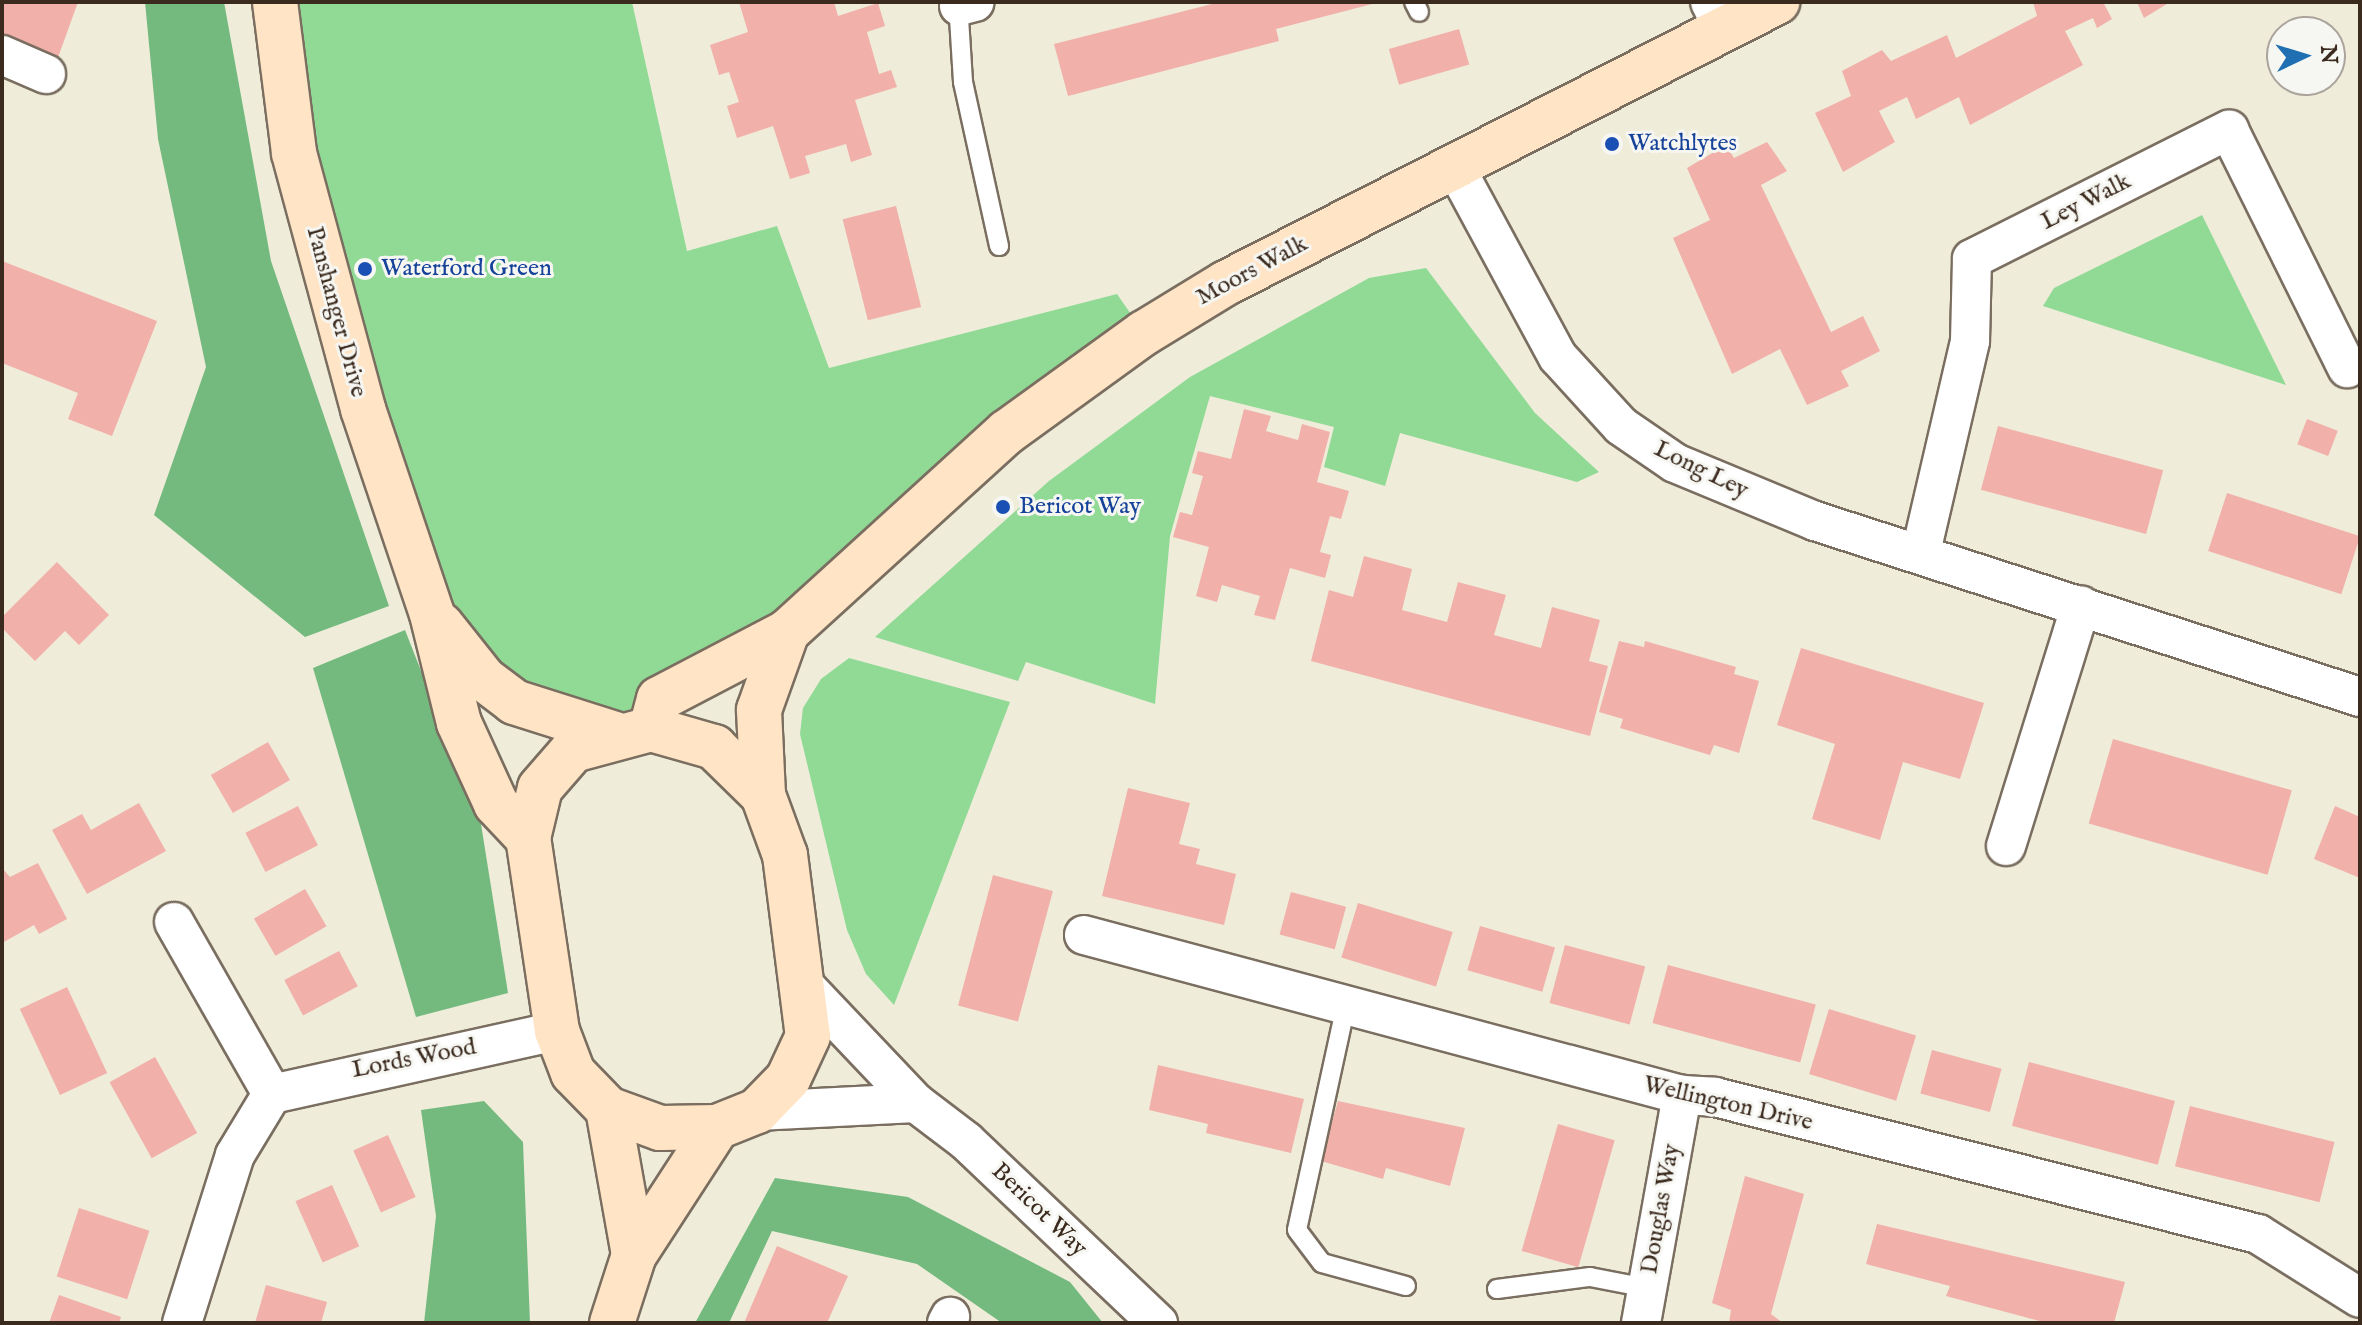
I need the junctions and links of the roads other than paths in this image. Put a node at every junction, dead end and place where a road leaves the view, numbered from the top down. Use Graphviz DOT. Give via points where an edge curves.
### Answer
graph roads {
  1 [pos="275,2"];
  2 [pos="1777,2"];
  3 [pos="964,3"];
  4 [pos="1717,15"];
  5 [pos="2,55"];
  6 [pos="46,74"];
  7 [pos="1454,165"];
  8 [pos="999,246"];
  9 [pos="2347,368"];
  10 [pos="1921,552"];
  11 [pos="2081,605"];
  12 [pos="432,614"];
  13 [pos="787,632"];
  14 [pos="2360,697"];
  15 [pos="633,731"];
  16 [pos="763,795"];
  17 [pos="528,838"];
  18 [pos="2006,846"];
  19 [pos="174,922"];
  20 [pos="1084,935"];
  21 [pos="804,985"];
  22 [pos="1346,1005"];
  23 [pos="557,1031"];
  24 [pos="272,1094"];
  25 [pos="1682,1095"];
  26 [pos="916,1103"];
  27 [pos="608,1109"];
  28 [pos="757,1111"];
  29 [pos="717,1127"];
  30 [pos="634,1255"];
  31 [pos="1406,1286"];
  32 [pos="1497,1289"];
  33 [pos="2360,1298"];
  34 [pos="1644,1305"];
  35 [pos="182,1323"];
  36 [pos="612,1323"];
  37 [pos="1158,1323"];
  1 -- 12 [label="street, Panshanger Drive" via="294,153 363,409"];
  2 -- 4 [label="street, Moors Walk"];
  3 -- 8 [label="lane" via="963,82"];
  4 -- 7 [label="street, Moors Walk"];
  5 -- 6 [label="street"];
  7 -- 10 [label="street, Long Ley" via="1558,357 1621,426 1675,463 1815,521"];
  7 -- 13 [label="street, Moors Walk" via="1144,333 1007,432"];
  9 -- 10 [label="street, Ley Walk" via="2229,130 1972,259 1970,341"];
  10 -- 11 [label="street, Long Ley"];
  11 -- 14 [label="street, Long Ley"];
  11 -- 18 [label="street"];
  12 -- 15 [label="street, Panshanger Drive" via="484,679 514,702"];
  12 -- 17 [label="street, Panshanger Drive" via="459,723 496,804"];
  13 -- 15 [label="street, Moors Walk" via="659,699"];
  13 -- 16 [label="street, Moors Walk" via="759,710"];
  15 -- 16 [label="street, Panshanger Drive" via="714,747"];
  15 -- 17 [label="street" via="573,750 540,788"];
  16 -- 21 [label="street" via="785,855"];
  17 -- 23 [label="street"];
  19 -- 24 [label="street"];
  20 -- 22 [label="street, Wellington Drive"];
  21 -- 26 [label="street, Bericot Way"];
  21 -- 28 [label="street" via="808,1036 788,1079"];
  22 -- 25 [label="street, Wellington Drive"];
  22 -- 31 [label="lane" via="1297,1230 1322,1263"];
  23 -- 24 [label="street, Lords Wood"];
  23 -- 27 [label="street" via="573,1073"];
  24 -- 35 [label="street" via="235,1155"];
  25 -- 33 [label="street, Wellington Drive" via="1715,1097 2258,1234"];
  25 -- 34 [label="street, Douglas Way"];
  26 -- 28 [label="street"];
  26 -- 37 [label="street, Bericot Way" via="966,1141"];
  27 -- 29 [label="street" via="660,1128"];
  27 -- 30 [label="street"];
  28 -- 29 [label="street"];
  29 -- 30 [label="street"];
  30 -- 36 [label="street"];
  32 -- 34 [label="lane" via="1590,1277"];
}
